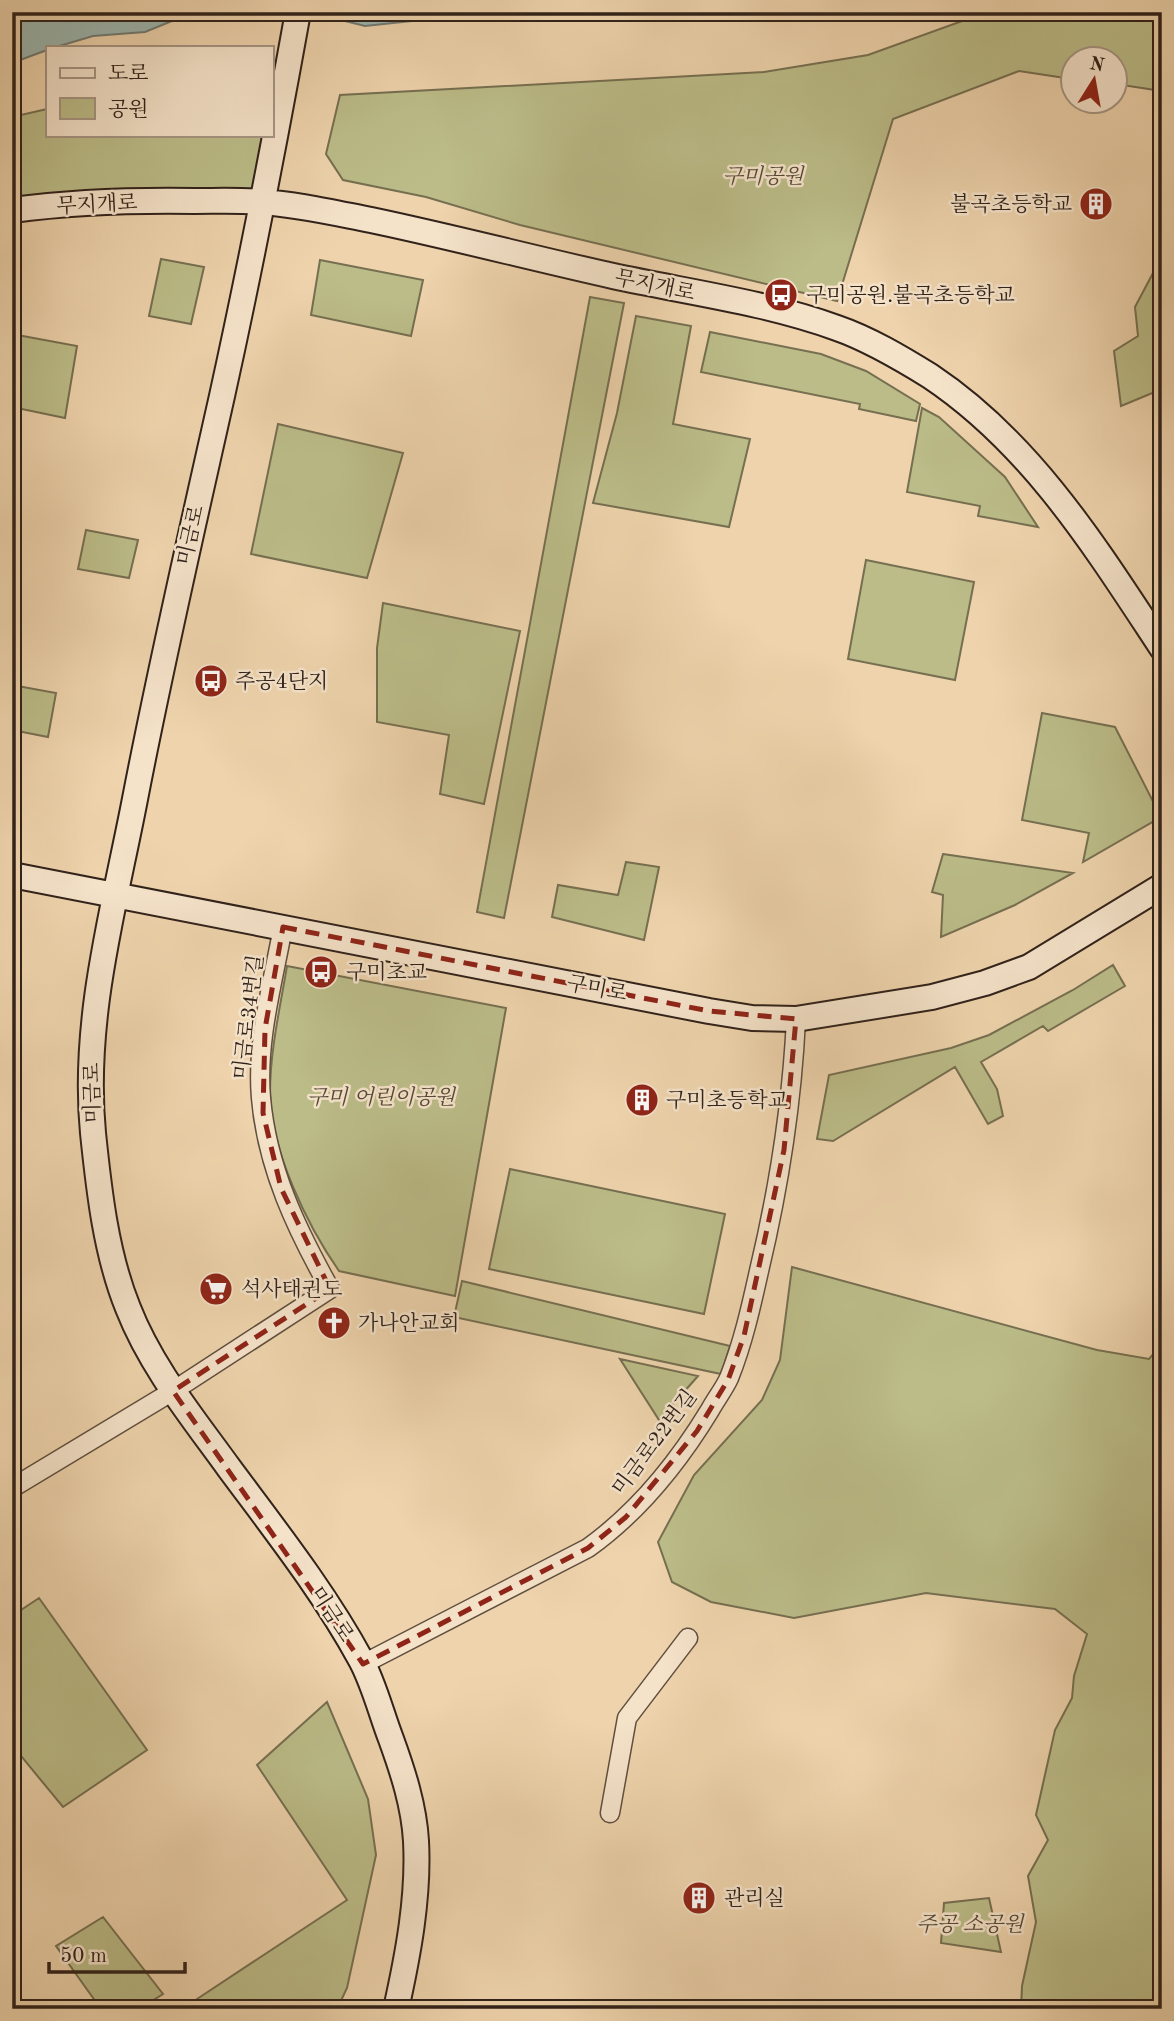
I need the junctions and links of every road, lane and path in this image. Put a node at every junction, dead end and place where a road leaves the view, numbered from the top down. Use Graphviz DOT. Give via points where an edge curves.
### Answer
graph roads {
  1 [pos="298,12"];
  2 [pos="262,202"];
  3 [pos="12,210"];
  4 [pos="1162,648"];
  5 [pos="12,875"];
  6 [pos="1162,886"];
  7 [pos="116,894"];
  8 [pos="283,927"];
  9 [pos="796,1019"];
  10 [pos="173,1391"];
  11 [pos="12,1488"];
  12 [pos="688,1638"];
  13 [pos="363,1664"];
  14 [pos="610,1814"];
  15 [pos="396,2009"];
  1 -- 2 [label="street, 미금로"];
  2 -- 3 [label="street, 무지개로" via="102,202"];
  2 -- 4 [label="street, 무지개로" via="464,239 788,313 862,339 930,377 1011,444 1091,539"];
  2 -- 7 [label="street, 미금로"];
  5 -- 7 [label="street, 구미로"];
  6 -- 9 [label="street, 구미로" via="1029,967 985,983 932,997"];
  7 -- 8 [label="street, 구미로"];
  7 -- 10 [label="street, 미금로" via="92,1040 93,1133 118,1281 145,1346"];
  8 -- 9 [label="street, 구미로" via="709,1011"];
  8 -- 10 [label="street, 미금로34번길" via="265,1028 263,1113 281,1188 330,1289"];
  9 -- 13 [label="street, 미금로22번길" via="784,1150 744,1336 728,1380 697,1431 626,1517 588,1548"];
  10 -- 11 [label="street"];
  10 -- 13 [label="street, 미금로" via="310,1581"];
  12 -- 14 [label="street" via="627,1718"];
  13 -- 15 [label="street, 미금로" via="401,1766 416,1840 415,1893"];
}
